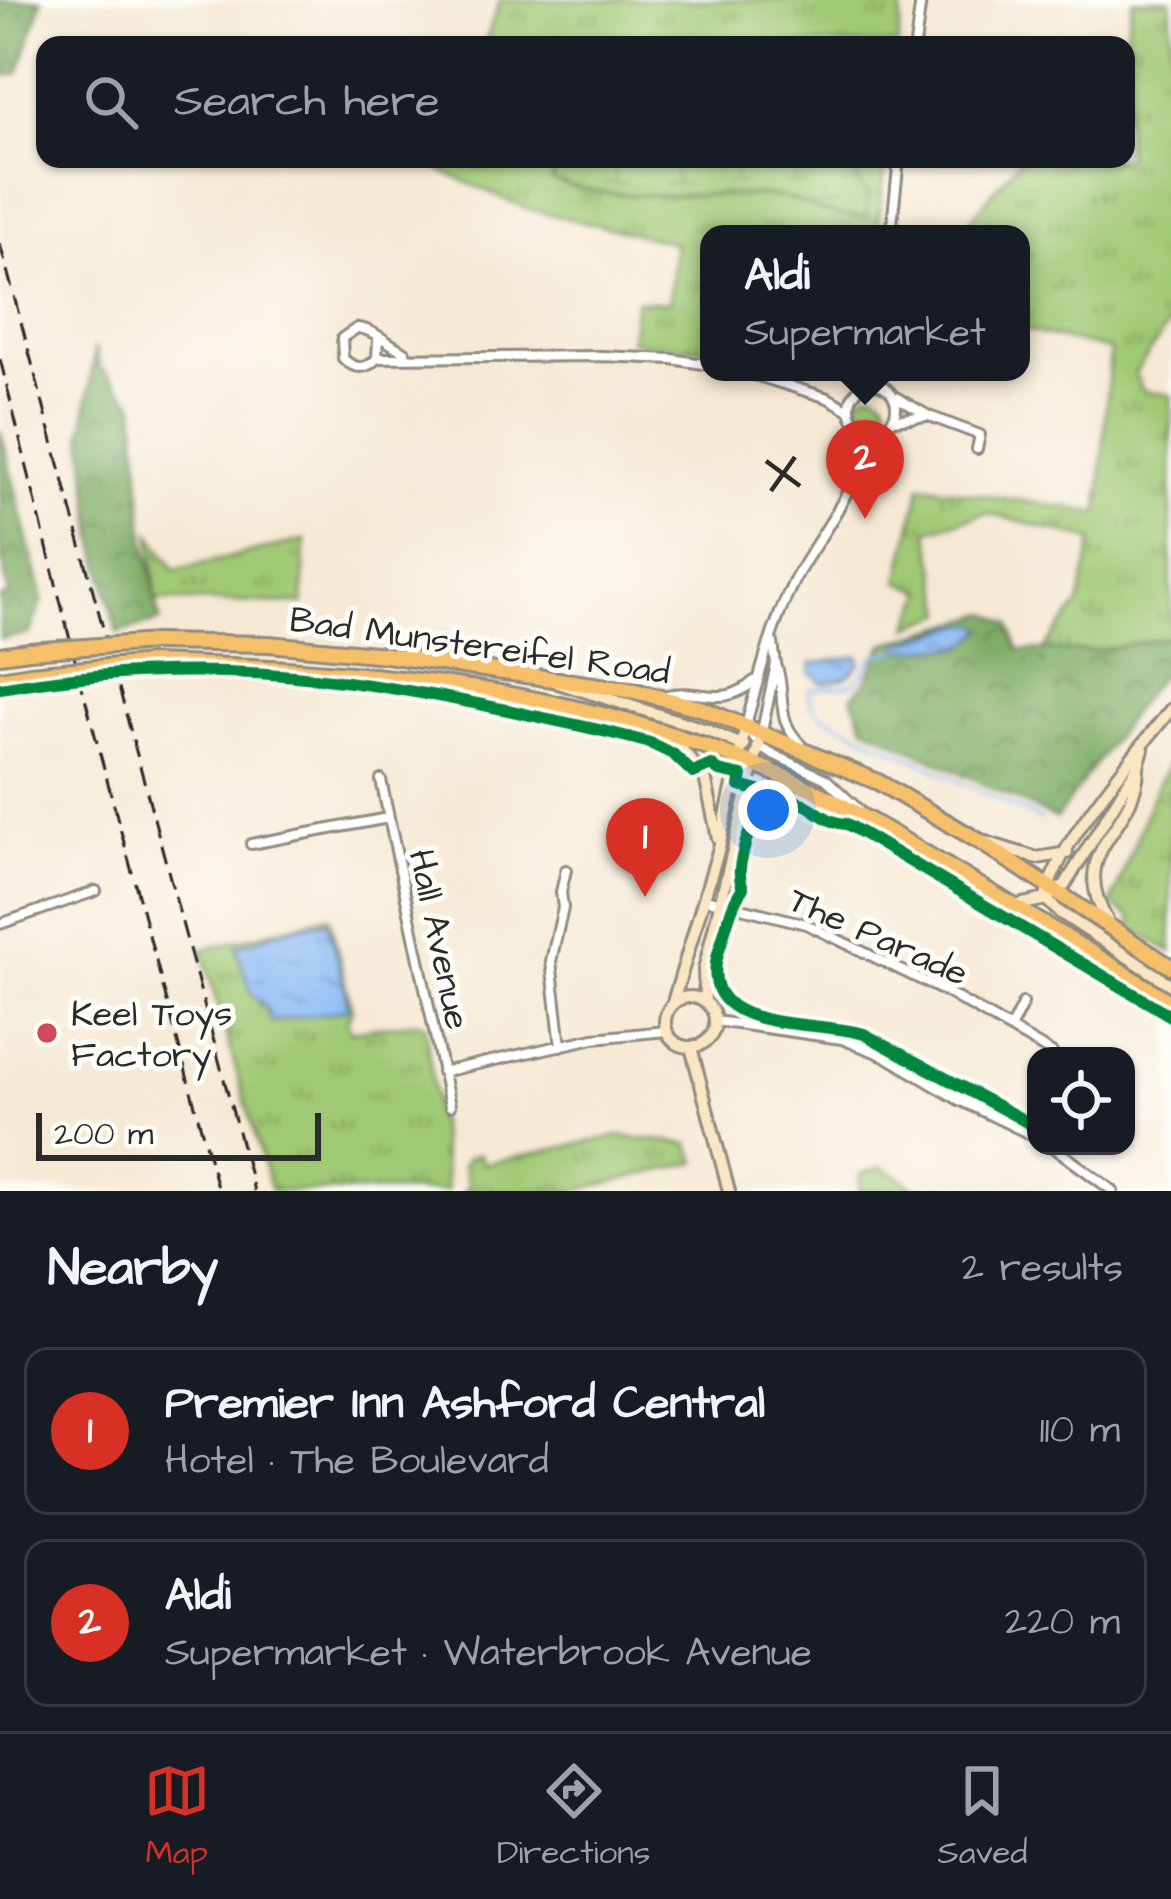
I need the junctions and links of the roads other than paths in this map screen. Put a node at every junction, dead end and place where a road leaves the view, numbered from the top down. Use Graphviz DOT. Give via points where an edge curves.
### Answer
graph roads {
  1 [pos="921,0"];
  2 [pos="916,36"];
  3 [pos="898,168"];
  4 [pos="892,225"];
  5 [pos="378,339"];
  6 [pos="412,355"];
  7 [pos="377,358"];
  8 [pos="700,364"];
  9 [pos="775,381"];
  10 [pos="868,381"];
  11 [pos="886,381"];
  12 [pos="865,385"];
  13 [pos="809,391"];
  14 [pos="855,393"];
  15 [pos="891,393"];
  16 [pos="850,411"];
  17 [pos="928,416"];
  18 [pos="893,420"];
  19 [pos="856,423"];
  20 [pos="880,430"];
  21 [pos="977,449"];
  22 [pos="854,472"];
  23 [pos="773,642"];
  24 [pos="0,656"];
  25 [pos="776,664"];
  26 [pos="758,678"];
  27 [pos="0,679"];
  28 [pos="549,680"];
  29 [pos="660,697"];
  30 [pos="1171,709"];
  31 [pos="746,724"];
  32 [pos="661,731"];
  33 [pos="760,738"];
  34 [pos="1144,746"];
  35 [pos="810,752"];
  36 [pos="744,756"];
  37 [pos="1138,766"];
  38 [pos="381,780"];
  39 [pos="852,812"];
  40 [pos="388,818"];
  41 [pos="869,821"];
  42 [pos="740,825"];
  43 [pos="979,841"];
  44 [pos="251,844"];
  45 [pos="719,848"];
  46 [pos="1066,853"];
  47 [pos="566,870"];
  48 [pos="96,891"];
  49 [pos="1050,893"];
  50 [pos="705,899"];
  51 [pos="721,903"];
  52 [pos="1014,906"];
  53 [pos="0,924"];
  54 [pos="1109,924"];
  55 [pos="1171,967"];
  56 [pos="1171,986"];
  57 [pos="674,1002"];
  58 [pos="705,1002"];
  59 [pos="1023,1003"];
  60 [pos="1171,1003"];
  61 [pos="715,1022"];
  62 [pos="1011,1027"];
  63 [pos="666,1031"];
  64 [pos="560,1046"];
  65 [pos="691,1047"];
  66 [pos="1043,1047"];
  67 [pos="442,1072"];
  68 [pos="450,1106"];
  69 [pos="1027,1133"];
  70 [pos="1064,1155"];
  71 [pos="729,1191"];
  72 [pos="1113,1191"];
  1 -- 2 [label="street"];
  3 -- 4 [label="street"];
  5 -- 6 [label="street"];
  5 -- 7 [label="street"];
  5 -- 7 [label="street" via="357,328 340,345 354,367"];
  6 -- 7 [label="street"];
  6 -- 8 [label="street"];
  9 -- 13 [label="street"];
  10 -- 12 [label="street"];
  11 -- 15 [label="street"];
  12 -- 14 [label="street"];
  12 -- 15 [label="street"];
  13 -- 14 [label="street"];
  13 -- 16 [label="street"];
  14 -- 16 [label="street"];
  15 -- 17 [label="street"];
  15 -- 18 [label="street"];
  16 -- 19 [label="street"];
  17 -- 18 [label="street"];
  17 -- 21 [label="street" via="980,435"];
  18 -- 20 [label="street"];
  19 -- 20 [label="street"];
  19 -- 22 [label="street"];
  20 -- 22 [label="street"];
  22 -- 23 [label="street" via="794,580"];
  23 -- 25 [label="street"];
  23 -- 26 [label="street"];
  24 -- 28 [label="highway, Bad Munstereifel Road, bridge" via="155,642 316,648"];
  25 -- 33 [label="street"];
  25 -- 35 [label="street" via="786,728"];
  26 -- 29 [label="street" via="726,697"];
  26 -- 31 [label="street"];
  27 -- 32 [label="highway, Bad Munstereifel Road, bridge" via="150,663 406,676"];
  28 -- 29 [label="highway, Bad Munstereifel Road"];
  28 -- 36 [label="street"];
  29 -- 31 [label="highway, Bad Munstereifel Road"];
  30 -- 34 [label="street"];
  31 -- 33 [label="highway, Bad Munstereifel Road"];
  31 -- 36 [label="street"];
  32 -- 36 [label="highway, Bad Munstereifel Road"];
  32 -- 45 [label="street" via="705,777"];
  33 -- 35 [label="highway, Bad Munstereifel Road"];
  33 -- 36 [label="street"];
  33 -- 41 [label="street" via="826,779"];
  34 -- 37 [label="street"];
  34 -- 46 [label="street"];
  35 -- 43 [label="highway, Bad Munstereifel Road"];
  36 -- 39 [label="highway, Bad Munstereifel Road"];
  36 -- 42 [label="street"];
  36 -- 45 [label="street"];
  37 -- 49 [label="street"];
  37 -- 54 [label="street" via="1136,786 1093,868 1095,898"];
  38 -- 40 [label="street, Hall Avenue"];
  39 -- 41 [label="highway, Bad Munstereifel Road"];
  39 -- 42 [label="street" via="777,796"];
  40 -- 44 [label="street, Hall Avenue"];
  40 -- 67 [label="street, Hall Avenue"];
  41 -- 52 [label="highway, Bad Munstereifel Road"];
  42 -- 51 [label="street"];
  43 -- 46 [label="street" via="1037,858"];
  43 -- 49 [label="highway, Bad Munstereifel Road"];
  45 -- 50 [label="street"];
  46 -- 49 [label="street"];
  47 -- 64 [label="street" via="550,962"];
  48 -- 53 [label="street"];
  49 -- 52 [label="street"];
  49 -- 54 [label="highway, Bad Munstereifel Road"];
  49 -- 56 [label="street" via="1059,912"];
  50 -- 51 [label="street, The Parade"];
  50 -- 57 [label="street"];
  51 -- 58 [label="street" via="704,970"];
  51 -- 62 [label="street, The Parade" via="806,924"];
  52 -- 60 [label="highway, Bad Munstereifel Road"];
  54 -- 55 [label="highway, Bad Munstereifel Road"];
  57 -- 58 [label="street"];
  57 -- 63 [label="street"];
  58 -- 61 [label="street"];
  59 -- 62 [label="street"];
  61 -- 65 [label="street" via="707,1040"];
  61 -- 69 [label="street" via="842,1039"];
  62 -- 66 [label="street, The Parade"];
  63 -- 64 [label="street, Hall Avenue"];
  63 -- 65 [label="street"];
  64 -- 67 [label="street, Hall Avenue"];
  65 -- 71 [label="street"];
  67 -- 68 [label="street, Hall Avenue"];
  70 -- 72 [label="street"];
}
